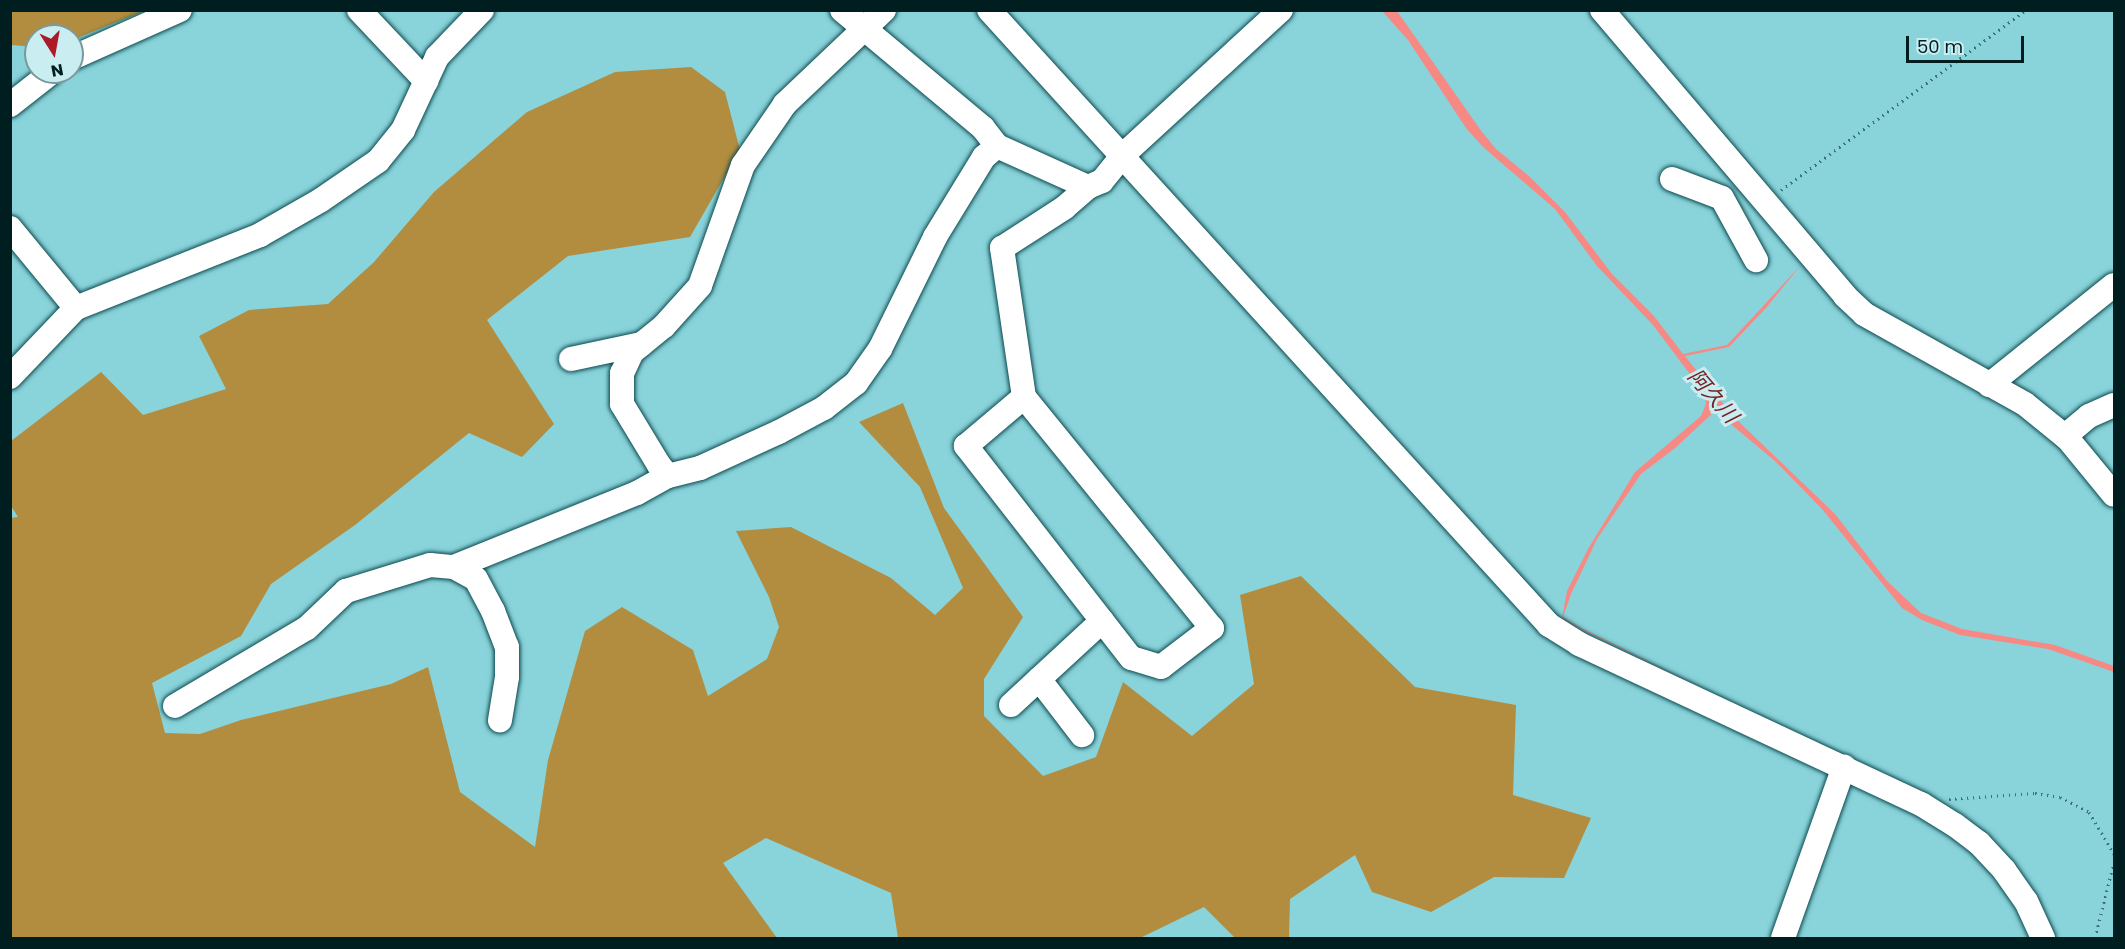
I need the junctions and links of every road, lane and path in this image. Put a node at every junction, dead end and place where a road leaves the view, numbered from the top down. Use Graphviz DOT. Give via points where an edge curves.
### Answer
graph roads {
  1 [pos="180,10"];
  2 [pos="359,10"];
  3 [pos="482,10"];
  4 [pos="842,10"];
  5 [pos="884,10"];
  6 [pos="989,10"];
  7 [pos="1281,10"];
  8 [pos="1602,10"];
  9 [pos="2026,10"];
  10 [pos="864,30"];
  11 [pos="84,53"];
  12 [pos="426,81"];
  13 [pos="37,84"];
  14 [pos="10,105"];
  15 [pos="997,146"];
  16 [pos="1122,156"];
  17 [pos="1742,175"];
  18 [pos="1672,179"];
  19 [pos="1088,187"];
  20 [pos="1722,198"];
  21 [pos="1766,202"];
  22 [pos="10,228"];
  23 [pos="1756,260"];
  24 [pos="2115,285"];
  25 [pos="76,308"];
  26 [pos="641,344"];
  27 [pos="571,359"];
  28 [pos="10,377"];
  29 [pos="1989,385"];
  30 [pos="1024,397"];
  31 [pos="2115,405"];
  32 [pos="2065,436"];
  33 [pos="668,476"];
  34 [pos="2115,495"];
  35 [pos="454,567"];
  36 [pos="1102,621"];
  37 [pos="1039,679"];
  38 [pos="1011,705"];
  39 [pos="175,706"];
  40 [pos="500,720"];
  41 [pos="1082,735"];
  42 [pos="1844,767"];
  43 [pos="1921,804"];
  44 [pos="2115,854"];
  45 [pos="2115,862"];
  46 [pos="1784,939"];
  47 [pos="2043,939"];
  48 [pos="2095,939"];
  1 -- 11 [label="street"];
  2 -- 12 [label="street"];
  3 -- 12 [label="street" via="437,57"];
  4 -- 10 [label="street"];
  5 -- 10 [label="street"];
  6 -- 16 [label="street"];
  7 -- 16 [label="street"];
  8 -- 17 [label="street"];
  9 -- 21 [label="path"];
  10 -- 15 [label="street" via="983,128"];
  10 -- 26 [label="street" via="785,104 743,165 700,286 664,326"];
  12 -- 25 [label="street" via="403,130 378,161 321,200 243,243"];
  13 -- 14 [label="street"];
  15 -- 19 [label="street"];
  15 -- 33 [label="street" via="984,157 935,237 880,349 856,383 825,408 779,432 700,468"];
  16 -- 19 [label="street" via="1102,181"];
  16 -- 42 [label="street" via="1549,625 1579,644"];
  17 -- 20 [label="street"];
  17 -- 21 [label="street"];
  18 -- 20 [label="street"];
  19 -- 30 [label="street" via="1064,208 1002,248"];
  20 -- 23 [label="street"];
  21 -- 29 [label="street" via="1864,314"];
  22 -- 25 [label="street"];
  24 -- 29 [label="street"];
  25 -- 28 [label="street"];
  26 -- 27 [label="street"];
  26 -- 33 [label="street" via="632,352 622,373 622,404"];
  29 -- 32 [label="street" via="2025,404"];
  30 -- 36 [label="street" via="966,446"];
  30 -- 36 [label="street" via="1212,628 1161,667 1131,658"];
  31 -- 32 [label="street" via="2089,416"];
  32 -- 34 [label="street"];
  33 -- 35 [label="street" via="637,493"];
  35 -- 39 [label="street" via="430,565 346,591 307,628"];
  35 -- 40 [label="street" via="476,579 507,647"];
  36 -- 37 [label="street"];
  37 -- 38 [label="street"];
  37 -- 41 [label="street"];
  42 -- 43 [label="street"];
  42 -- 46 [label="street"];
  43 -- 44 [label="path" via="2005,795 2060,797 2089,812"];
  43 -- 47 [label="street" via="1979,843 2004,870 2026,901"];
  45 -- 48 [label="path"];
}
